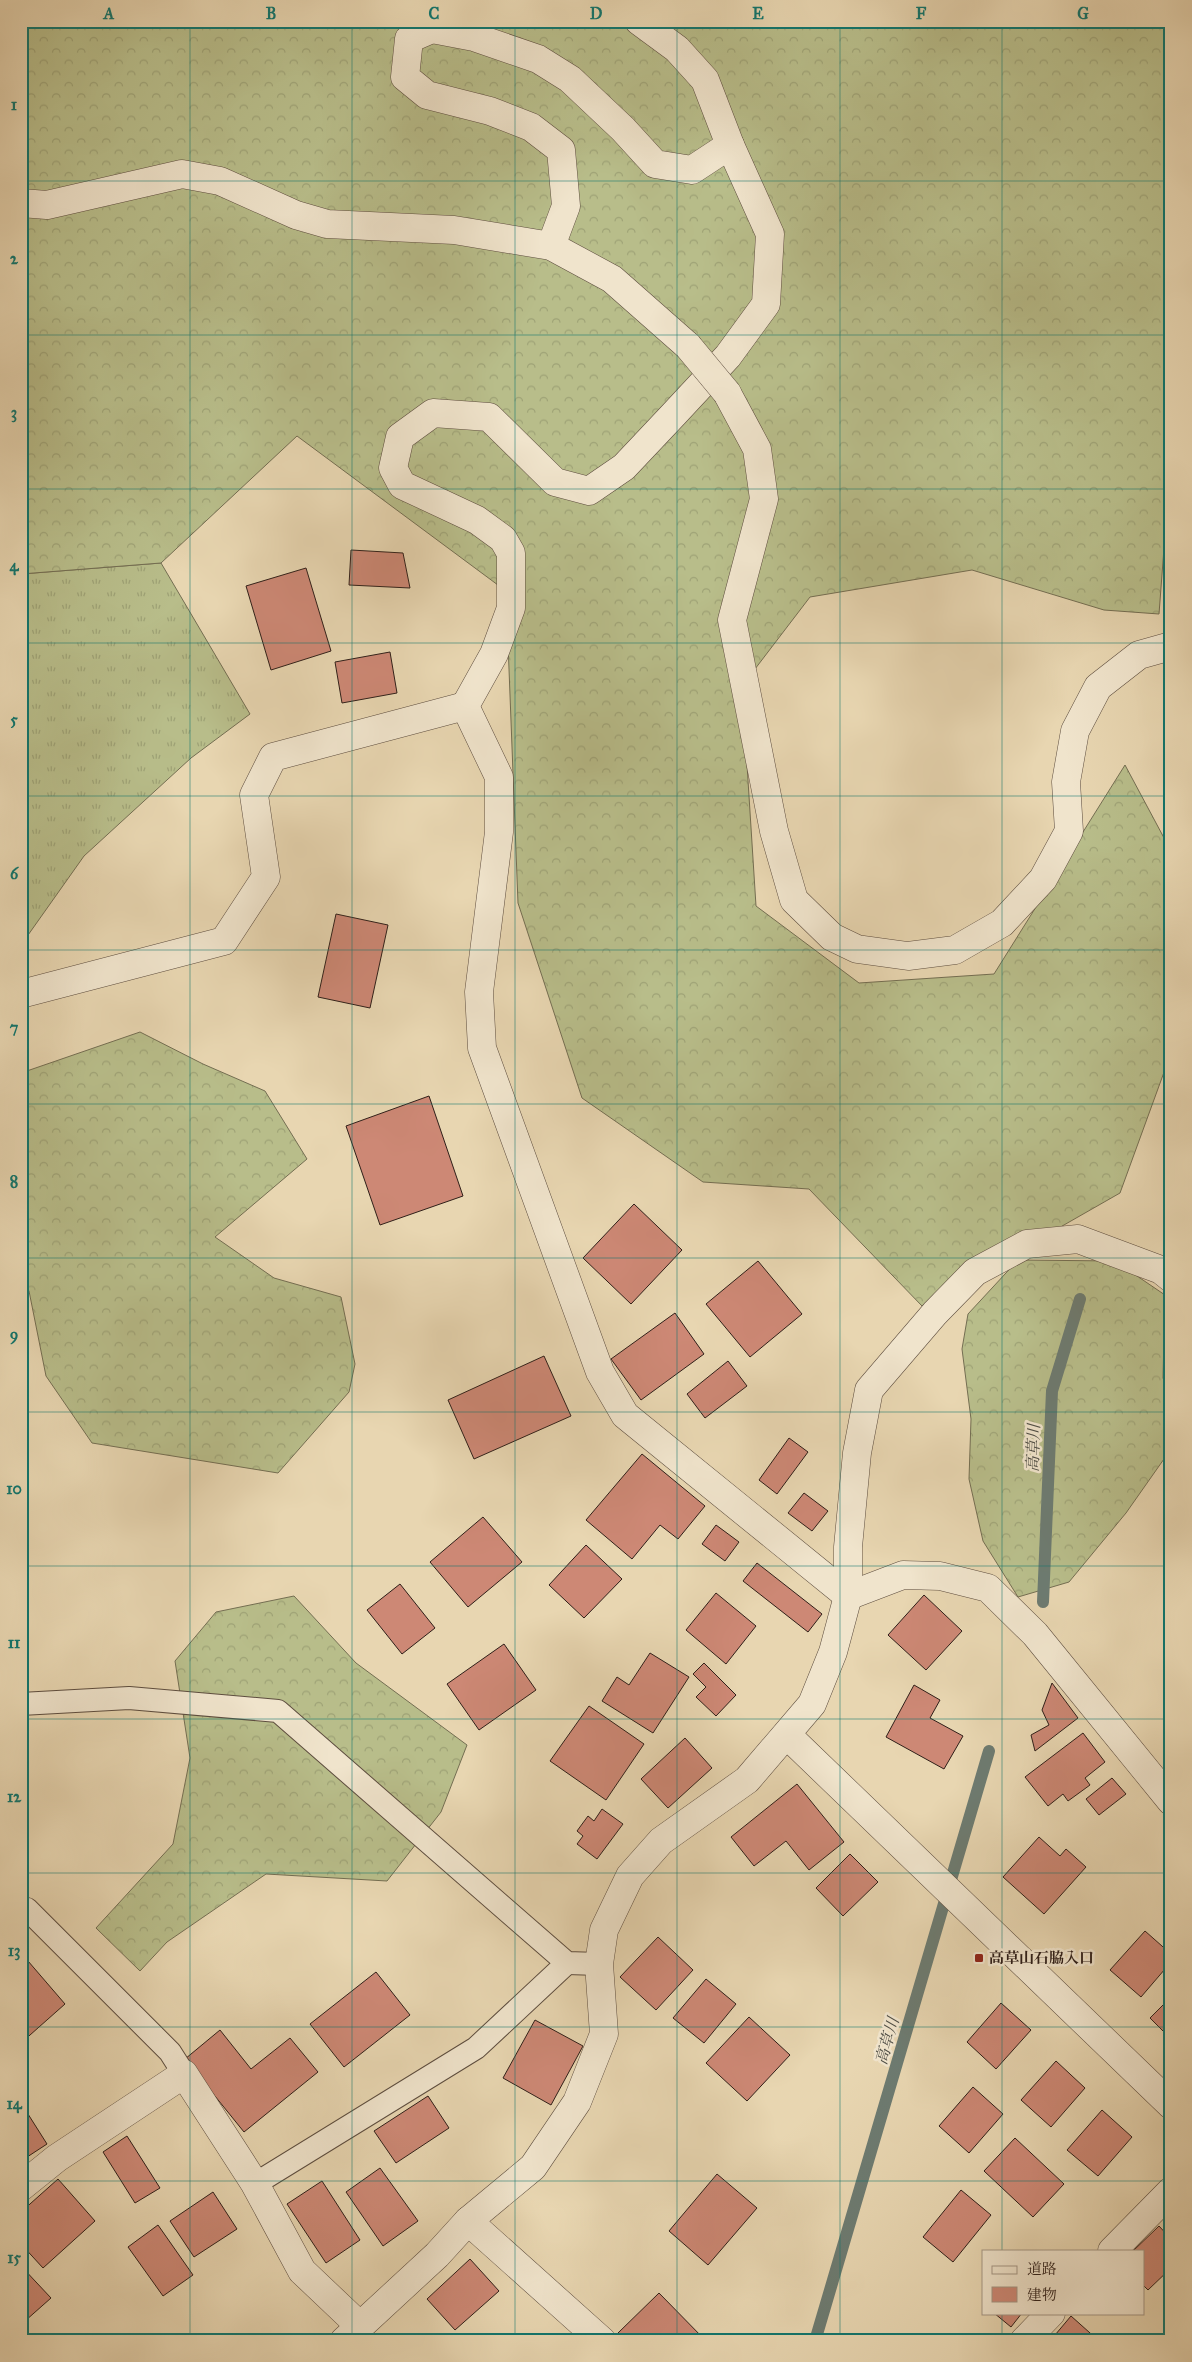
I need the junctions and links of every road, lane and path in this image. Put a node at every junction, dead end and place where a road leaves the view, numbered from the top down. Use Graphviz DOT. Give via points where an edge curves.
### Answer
graph roads {
  1 [pos="639,21"];
  2 [pos="730,145"];
  3 [pos="21,203"];
  4 [pos="551,246"];
  5 [pos="1171,646"];
  6 [pos="465,706"];
  7 [pos="21,994"];
  8 [pos="1171,1278"];
  9 [pos="848,1596"];
  10 [pos="21,1704"];
  11 [pos="787,1735"];
  12 [pos="1171,1801"];
  13 [pos="21,1912"];
  14 [pos="567,1963"];
  15 [pos="599,1964"];
  16 [pos="184,2074"];
  17 [pos="1171,2105"];
  18 [pos="255,2184"];
  19 [pos="21,2187"];
  20 [pos="1171,2191"];
  21 [pos="468,2221"];
  22 [pos="1113,2250"];
  23 [pos="1050,2314"];
  24 [pos="352,2333"];
  25 [pos="602,2341"];
  26 [pos="1024,2341"];
  1 -- 2 [label="street" via="676,49 705,80"];
  2 -- 4 [label="street" via="692,170 655,164 624,129 570,79 538,59 474,37 432,29 409,38 405,77 428,95 490,111 531,127 561,150 566,206"];
  2 -- 6 [label="street" via="770,234 766,304 728,356 624,467 589,491 555,482 489,417 433,413 400,437 393,468 402,485 477,520 503,539 511,553 511,608 494,654"];
  3 -- 4 [label="street" via="47,205 182,174 220,181 296,215 327,224 454,230"];
  4 -- 5 [label="street, bridge" via="612,279 688,346 727,393 757,449 764,499 732,620 774,831 794,900 832,937 857,949 908,956 955,950 1002,922 1043,879 1069,831 1066,782 1075,731 1098,687 1139,655"];
  6 -- 7 [label="street" via="273,757 254,795 266,877 224,941"];
  6 -- 9 [label="street" via="499,777 499,832 479,992 482,1048 600,1372 625,1415"];
  8 -- 9 [label="street" via="1161,1270 1078,1239 1027,1244 975,1272 869,1390 856,1463 848,1547"];
  9 -- 11 [label="street" via="833,1652 812,1704"];
  9 -- 12 [label="street" via="902,1576 940,1576 988,1588 1035,1634"];
  10 -- 14 [label="lane" via="129,1698 278,1711"];
  11 -- 15 [label="street" via="746,1780 661,1841 630,1876 604,1930"];
  11 -- 17 [label="street"];
  13 -- 16 [label="lane" via="26,1908 170,2052"];
  14 -- 15 [label="lane"];
  14 -- 18 [label="lane" via="476,2048"];
  15 -- 21 [label="street" via="604,2034 576,2102 533,2167"];
  16 -- 18 [label="street"];
  16 -- 19 [label="street" via="57,2158"];
  18 -- 24 [label="street" via="302,2272"];
  20 -- 22 [label="street"];
  21 -- 24 [label="street" via="437,2255"];
  21 -- 25 [label="street"];
  23 -- 26 [label="street"];
}
